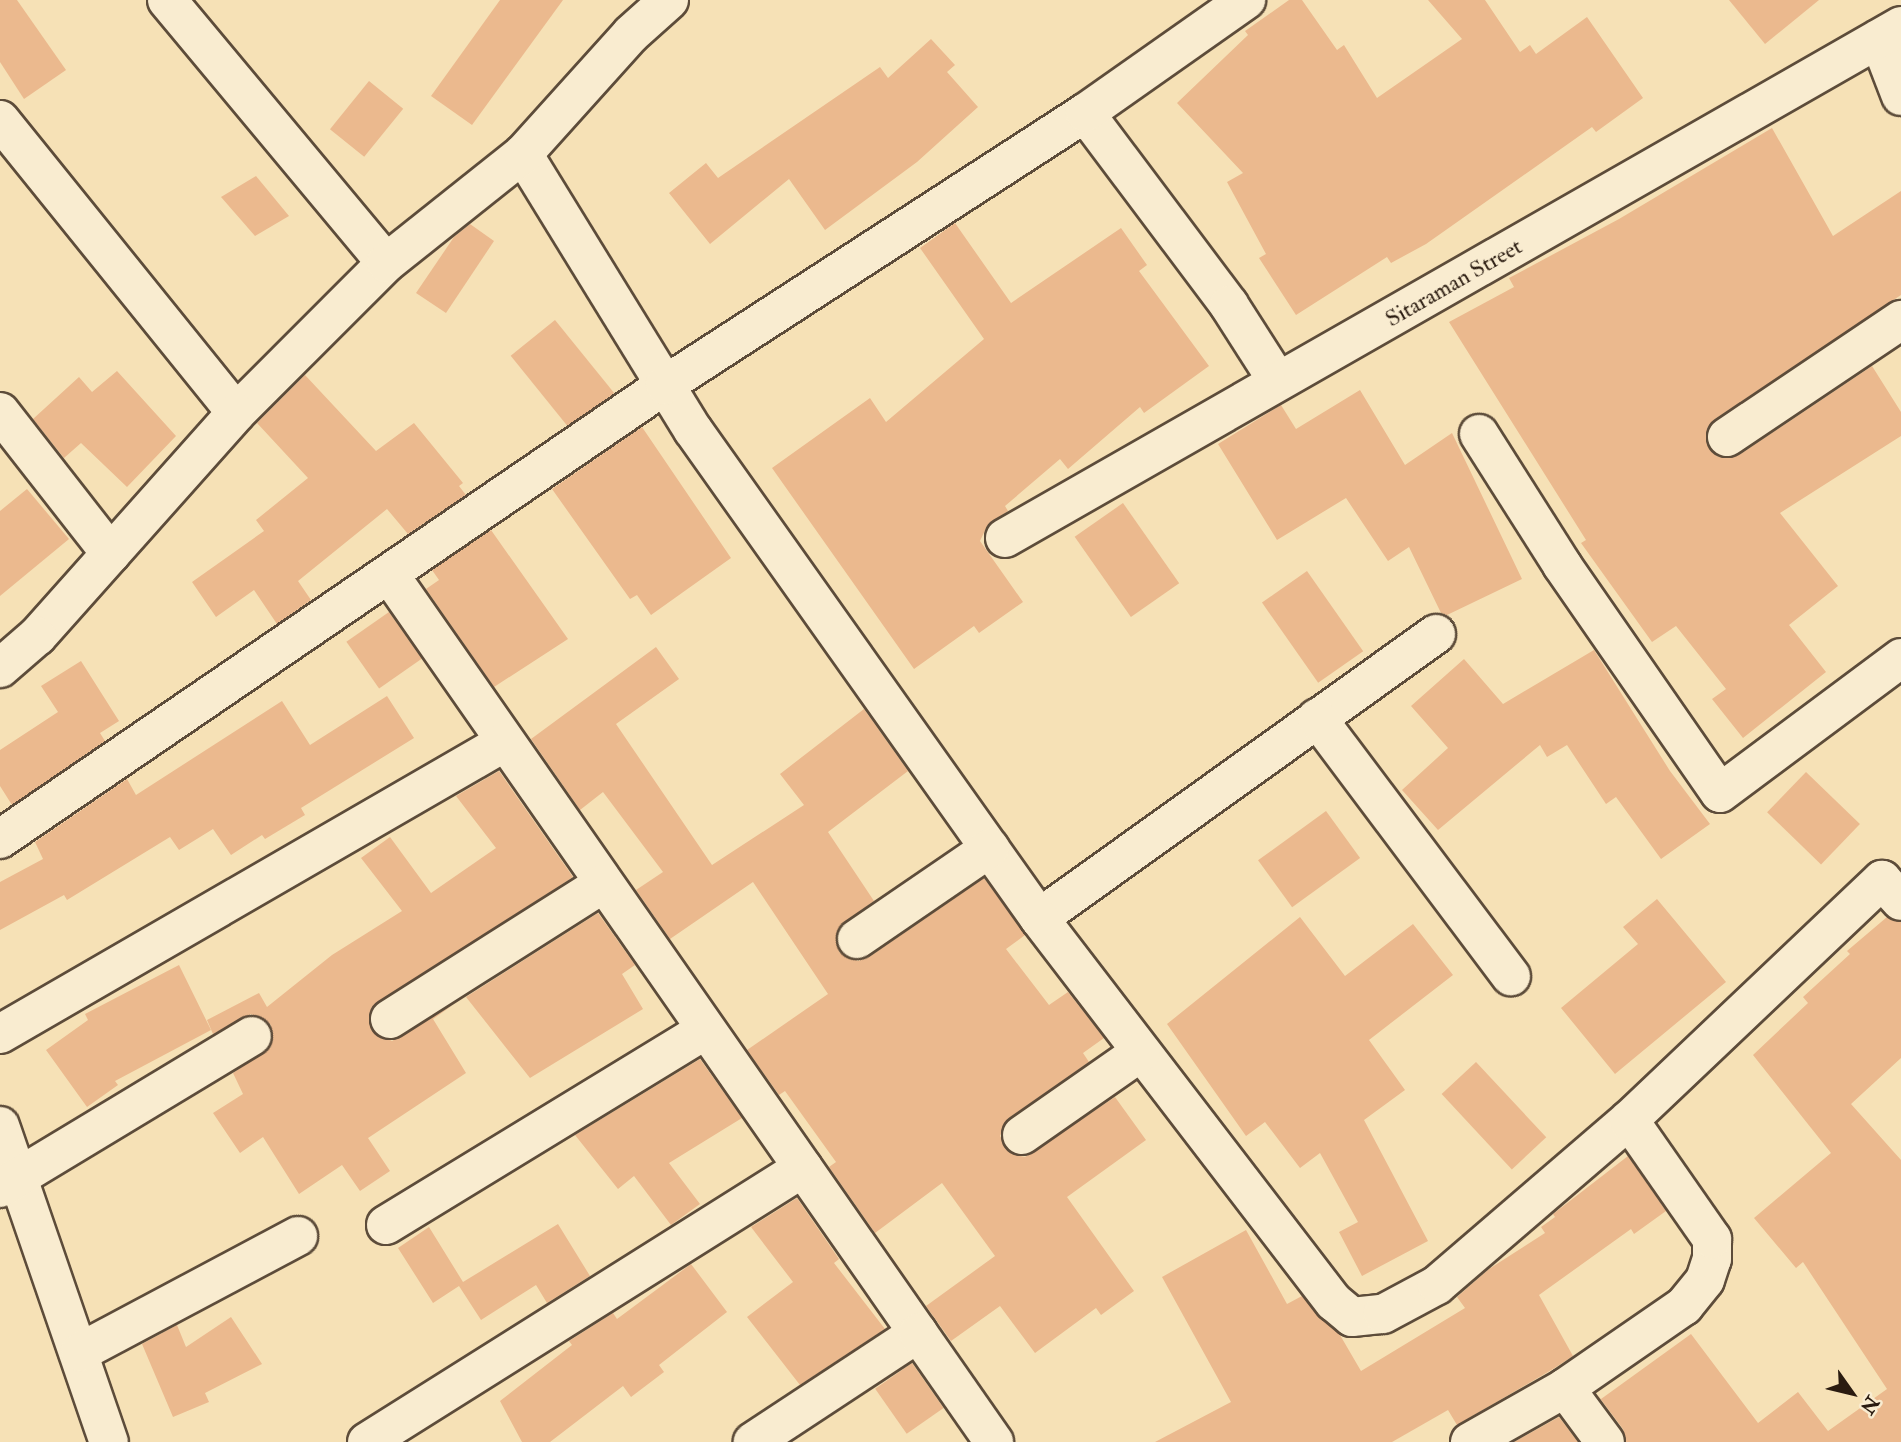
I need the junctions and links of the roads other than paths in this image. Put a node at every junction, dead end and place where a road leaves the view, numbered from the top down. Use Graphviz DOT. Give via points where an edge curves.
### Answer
graph roads {
  1 [pos="167,0"];
  2 [pos="669,0"];
  3 [pos="1246,0"];
  4 [pos="1890,33"];
  5 [pos="1901,96"];
  6 [pos="1085,113"];
  7 [pos="0,120"];
  8 [pos="523,154"];
  9 [pos="386,263"];
  10 [pos="1901,320"];
  11 [pos="1277,380"];
  12 [pos="665,385"];
  13 [pos="0,412"];
  14 [pos="236,413"];
  15 [pos="1479,435"];
  16 [pos="1727,437"];
  17 [pos="1005,538"];
  18 [pos="111,554"];
  19 [pos="388,574"];
  20 [pos="1436,634"];
  21 [pos="1901,658"];
  22 [pos="0,668"];
  23 [pos="1317,718"];
  24 [pos="505,741"];
  25 [pos="0,839"];
  26 [pos="990,848"];
  27 [pos="603,884"];
  28 [pos="1901,901"];
  29 [pos="1039,918"];
  30 [pos="857,939"];
  31 [pos="1511,976"];
  32 [pos="390,1019"];
  33 [pos="705,1030"];
  34 [pos="0,1034"];
  35 [pos="252,1036"];
  36 [pos="1141,1052"];
  37 [pos="1629,1120"];
  38 [pos="0,1126"];
  39 [pos="1022,1135"];
  40 [pos="803,1168"];
  41 [pos="10,1184"];
  42 [pos="386,1225"];
  43 [pos="298,1236"];
  44 [pos="918,1334"];
  45 [pos="80,1352"];
  46 [pos="1565,1388"];
  47 [pos="109,1442"];
  48 [pos="367,1442"];
  49 [pos="754,1442"];
  50 [pos="994,1442"];
  51 [pos="1470,1442"];
  52 [pos="1605,1442"];
  1 -- 9 [label="street"];
  2 -- 8 [label="street" via="631,34"];
  3 -- 6 [label="street"];
  4 -- 5 [label="street"];
  4 -- 11 [label="street, Sitaraman Street" via="1400,315"];
  6 -- 11 [label="street" via="1229,305"];
  6 -- 12 [label="street"];
  7 -- 14 [label="street"];
  8 -- 9 [label="street"];
  8 -- 12 [label="street"];
  9 -- 14 [label="street"];
  10 -- 16 [label="street"];
  11 -- 17 [label="street, Sitaraman Street"];
  12 -- 19 [label="street"];
  12 -- 26 [label="street"];
  13 -- 18 [label="street"];
  14 -- 18 [label="street"];
  15 -- 21 [label="street" via="1562,565 1720,793"];
  18 -- 22 [label="street" via="37,636"];
  19 -- 24 [label="street"];
  19 -- 25 [label="street"];
  20 -- 23 [label="street"];
  23 -- 29 [label="street"];
  23 -- 31 [label="street"];
  24 -- 27 [label="street"];
  24 -- 34 [label="street"];
  26 -- 29 [label="street"];
  26 -- 30 [label="street"];
  27 -- 32 [label="street"];
  27 -- 33 [label="street"];
  28 -- 37 [label="street" via="1882,880"];
  29 -- 36 [label="street"];
  33 -- 40 [label="street"];
  33 -- 42 [label="street"];
  35 -- 41 [label="street"];
  36 -- 37 [label="street" via="1334,1302 1352,1317 1383,1314 1437,1285"];
  36 -- 39 [label="street"];
  37 -- 46 [label="street" via="1712,1239 1712,1259 1705,1280 1684,1306"];
  38 -- 41 [label="street"];
  40 -- 44 [label="street"];
  40 -- 48 [label="street"];
  41 -- 45 [label="street"];
  43 -- 45 [label="street"];
  44 -- 49 [label="street"];
  44 -- 50 [label="street"];
  45 -- 47 [label="street"];
  46 -- 51 [label="street"];
  46 -- 52 [label="street"];
}
